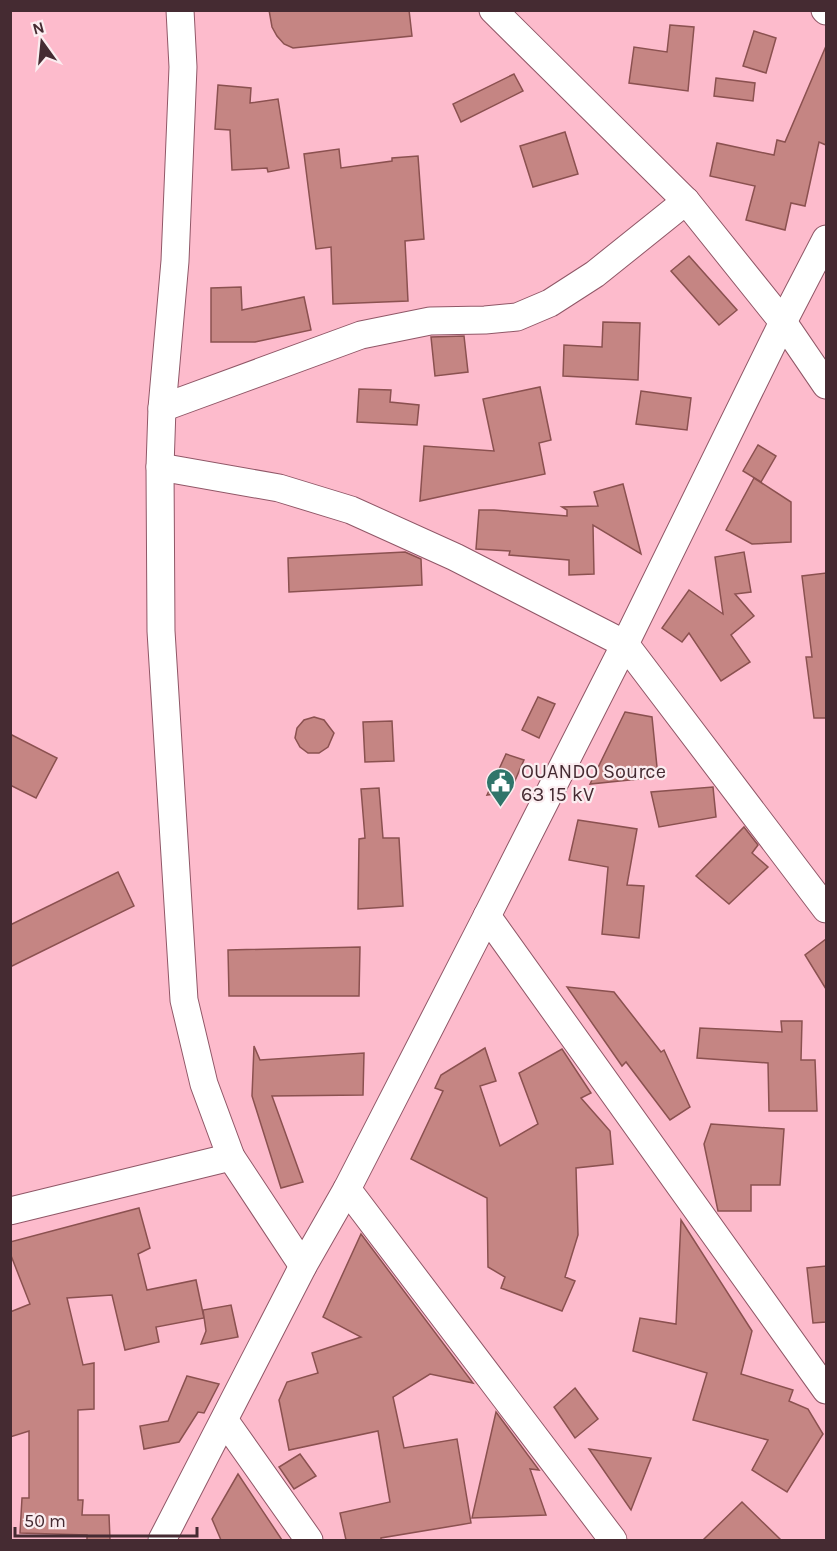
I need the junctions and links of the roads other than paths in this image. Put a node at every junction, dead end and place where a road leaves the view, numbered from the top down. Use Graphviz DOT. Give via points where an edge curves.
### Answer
graph roads {
  1 [pos="180,10"];
  2 [pos="493,10"];
  3 [pos="686,201"];
  4 [pos="826,239"];
  5 [pos="783,322"];
  6 [pos="826,385"];
  7 [pos="162,408"];
  8 [pos="160,467"];
  9 [pos="626,644"];
  10 [pos="826,909"];
  11 [pos="487,916"];
  12 [pos="231,1157"];
  13 [pos="347,1190"];
  14 [pos="10,1211"];
  15 [pos="303,1266"];
  16 [pos="826,1390"];
  17 [pos="225,1421"];
  18 [pos="162,1540"];
  19 [pos="309,1540"];
  20 [pos="613,1540"];
  1 -- 7 [label="street" via="183,67 175,261"];
  2 -- 3 [label="street"];
  3 -- 5 [label="street"];
  3 -- 7 [label="street" via="596,274 550,303 517,317 430,321 361,335"];
  4 -- 5 [label="street"];
  5 -- 6 [label="street"];
  5 -- 9 [label="street"];
  7 -- 8 [label="street"];
  8 -- 9 [label="street" via="279,488 351,510"];
  8 -- 12 [label="street" via="161,631 184,1000 204,1084"];
  9 -- 10 [label="street"];
  9 -- 11 [label="street"];
  11 -- 13 [label="street"];
  11 -- 16 [label="street"];
  12 -- 14 [label="street"];
  12 -- 15 [label="street"];
  13 -- 15 [label="street"];
  13 -- 20 [label="street"];
  15 -- 17 [label="street"];
  17 -- 18 [label="street"];
  17 -- 19 [label="street"];
}
